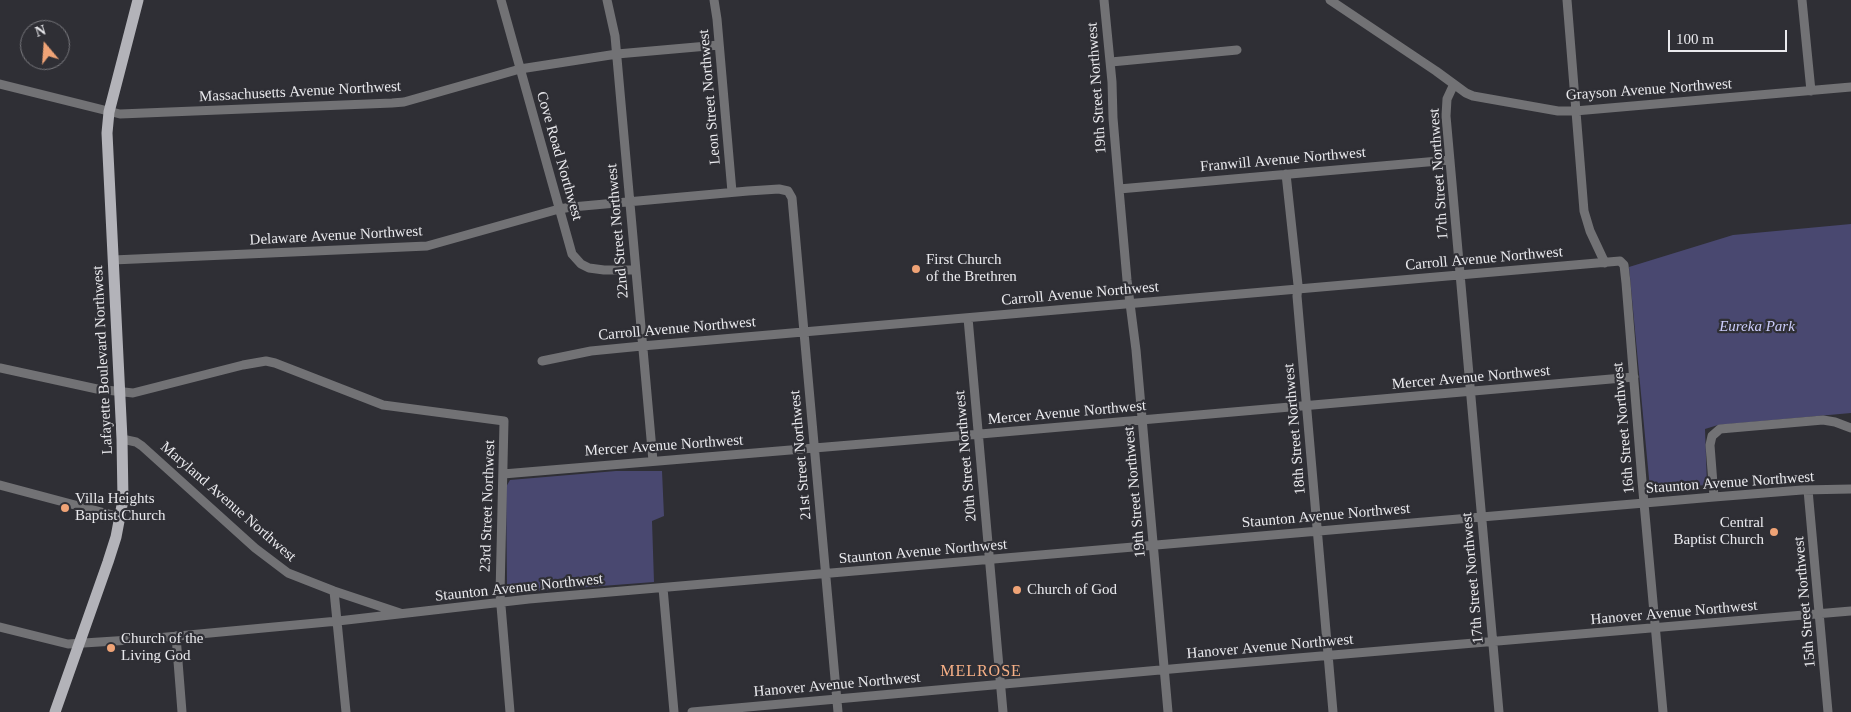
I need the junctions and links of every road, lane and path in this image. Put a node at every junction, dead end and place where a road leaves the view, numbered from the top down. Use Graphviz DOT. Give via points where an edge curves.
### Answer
graph roads {
  1 [pos="138,0"];
  2 [pos="501,0"];
  3 [pos="607,0"];
  4 [pos="714,0"];
  5 [pos="1104,0"];
  6 [pos="1330,0"];
  7 [pos="1567,0"];
  8 [pos="1802,0"];
  9 [pos="719,45"];
  10 [pos="1237,50"];
  11 [pos="617,54"];
  12 [pos="1110,62"];
  13 [pos="520,70"];
  14 [pos="0,84"];
  15 [pos="1454,84"];
  16 [pos="1851,87"];
  17 [pos="1810,91"];
  18 [pos="109,112"];
  19 [pos="1576,112"];
  20 [pos="1450,160"];
  21 [pos="1286,174"];
  22 [pos="1118,189"];
  23 [pos="732,192"];
  24 [pos="791,196"];
  25 [pos="630,202"];
  26 [pos="559,208"];
  27 [pos="113,260"];
  28 [pos="1622,262"];
  29 [pos="1605,263"];
  30 [pos="635,270"];
  31 [pos="1461,275"];
  32 [pos="1297,289"];
  33 [pos="1130,304"];
  34 [pos="968,318"];
  35 [pos="804,332"];
  36 [pos="642,346"];
  37 [pos="542,361"];
  38 [pos="0,368"];
  39 [pos="1634,377"];
  40 [pos="1471,391"];
  41 [pos="120,392"];
  42 [pos="1307,406"];
  43 [pos="1142,420"];
  44 [pos="1851,428"];
  45 [pos="978,434"];
  46 [pos="122,439"];
  47 [pos="814,448"];
  48 [pos="653,461"];
  49 [pos="503,474"];
  50 [pos="0,485"];
  51 [pos="1851,489"];
  52 [pos="1808,490"];
  53 [pos="1714,497"];
  54 [pos="1644,503"];
  55 [pos="1481,517"];
  56 [pos="120,518"];
  57 [pos="1317,531"];
  58 [pos="1153,545"];
  59 [pos="989,560"];
  60 [pos="825,574"];
  61 [pos="664,588"];
  62 [pos="334,591"];
  63 [pos="501,602"];
  64 [pos="1851,611"];
  65 [pos="403,614"];
  66 [pos="1820,614"];
  67 [pos="338,621"];
  68 [pos="0,627"];
  69 [pos="1656,628"];
  70 [pos="176,636"];
  71 [pos="1493,642"];
  72 [pos="79,643"];
  73 [pos="1328,657"];
  74 [pos="1164,671"];
  75 [pos="1000,685"];
  76 [pos="837,699"];
  77 [pos="55,712"];
  78 [pos="182,712"];
  79 [pos="346,712"];
  80 [pos="510,712"];
  81 [pos="674,712"];
  82 [pos="692,712"];
  83 [pos="838,712"];
  84 [pos="1003,712"];
  85 [pos="1168,712"];
  86 [pos="1333,712"];
  87 [pos="1498,712"];
  88 [pos="1663,712"];
  89 [pos="1828,712"];
  1 -- 18 [label="main road, Lafayette Boulevard Northwest"];
  2 -- 13 [label="street, Cove Road Northwest"];
  3 -- 11 [label="street, 22nd Street Northwest"];
  4 -- 9 [label="street, Leon Street Northwest"];
  5 -- 12 [label="street, 19th Street Northwest"];
  6 -- 15 [label="street"];
  7 -- 19 [label="street"];
  8 -- 17 [label="street"];
  9 -- 11 [label="street, Massachusetts Avenue Northwest"];
  9 -- 23 [label="street, Leon Street Northwest"];
  10 -- 12 [label="street"];
  11 -- 13 [label="street, Massachusetts Avenue Northwest"];
  11 -- 25 [label="street, 22nd Street Northwest"];
  12 -- 22 [label="street, 19th Street Northwest"];
  13 -- 18 [label="street, Massachusetts Avenue Northwest" via="404,102 132,115"];
  13 -- 26 [label="street, Cove Road Northwest"];
  14 -- 18 [label="street, Massachusetts Avenue Northwest"];
  15 -- 19 [label="street, Grayson Avenue Northwest" via="1473,96"];
  15 -- 20 [label="street, 17th Street Northwest" via="1446,105"];
  16 -- 17 [label="street, Grayson Avenue Northwest"];
  17 -- 19 [label="street, Grayson Avenue Northwest"];
  18 -- 27 [label="main road, Lafayette Boulevard Northwest" via="107,133"];
  19 -- 29 [label="street" via="1584,211"];
  20 -- 21 [label="street, Franwill Avenue Northwest"];
  20 -- 31 [label="street, 17th Street Northwest"];
  21 -- 22 [label="street, Franwill Avenue Northwest"];
  21 -- 32 [label="street, 18th Street Northwest"];
  22 -- 33 [label="street, 19th Street Northwest"];
  23 -- 24 [label="street, Delaware Avenue Northwest" via="779,189 788,191"];
  23 -- 25 [label="street, Delaware Avenue Northwest"];
  24 -- 35 [label="street, 21st Street Northwest"];
  25 -- 26 [label="street, Delaware Avenue Northwest"];
  25 -- 30 [label="street, 22nd Street Northwest"];
  26 -- 27 [label="street, Delaware Avenue Northwest" via="427,246"];
  26 -- 30 [label="street, Cove Road Northwest" via="572,254 581,264 604,270"];
  27 -- 41 [label="main road, Lafayette Boulevard Northwest"];
  28 -- 29 [label="street, Carroll Avenue Northwest"];
  28 -- 39 [label="street, 16th Street Northwest"];
  29 -- 31 [label="street, Carroll Avenue Northwest"];
  30 -- 36 [label="street, 22nd Street Northwest"];
  31 -- 32 [label="street, Carroll Avenue Northwest"];
  31 -- 40 [label="street, 17th Street Northwest"];
  32 -- 33 [label="street, Carroll Avenue Northwest"];
  32 -- 42 [label="street, 18th Street Northwest"];
  33 -- 34 [label="street, Carroll Avenue Northwest"];
  33 -- 43 [label="street, 19th Street Northwest"];
  34 -- 35 [label="street, Carroll Avenue Northwest"];
  34 -- 45 [label="street, 20th Street Northwest"];
  35 -- 36 [label="street, Carroll Avenue Northwest"];
  35 -- 47 [label="street, 21st Street Northwest"];
  36 -- 37 [label="street, Carroll Avenue Northwest" via="591,351"];
  36 -- 48 [label="street, 22nd Street Northwest"];
  38 -- 41 [label="street"];
  39 -- 40 [label="street, Mercer Avenue Northwest"];
  39 -- 54 [label="street, 16th Street Northwest"];
  40 -- 42 [label="street, Mercer Avenue Northwest"];
  40 -- 55 [label="street, 17th Street Northwest"];
  41 -- 46 [label="main road, Lafayette Boulevard Northwest"];
  41 -- 49 [label="street, 23rd Street Northwest" via="138,393 266,361 383,406 504,421"];
  42 -- 43 [label="street, Mercer Avenue Northwest"];
  42 -- 57 [label="street, 18th Street Northwest"];
  43 -- 45 [label="street, Mercer Avenue Northwest"];
  43 -- 58 [label="street, 19th Street Northwest"];
  44 -- 53 [label="street" via="1823,420 1720,429 1712,436 1710,445"];
  45 -- 47 [label="street, Mercer Avenue Northwest"];
  45 -- 59 [label="street, 20th Street Northwest"];
  46 -- 56 [label="main road, Lafayette Boulevard Northwest" via="124,483"];
  46 -- 62 [label="street, Maryland Avenue Northwest" via="142,446 274,564 298,578"];
  47 -- 48 [label="street, Mercer Avenue Northwest"];
  47 -- 60 [label="street, 21st Street Northwest"];
  48 -- 49 [label="street, Mercer Avenue Northwest"];
  49 -- 63 [label="street, 23rd Street Northwest"];
  50 -- 56 [label="street"];
  51 -- 52 [label="street, Staunton Avenue Northwest"];
  52 -- 53 [label="street, Staunton Avenue Northwest"];
  52 -- 66 [label="street, 15th Street Northwest"];
  53 -- 54 [label="street, Staunton Avenue Northwest"];
  54 -- 55 [label="street, Staunton Avenue Northwest"];
  54 -- 69 [label="street, 16th Street Northwest"];
  55 -- 57 [label="street, Staunton Avenue Northwest"];
  55 -- 71 [label="street, 17th Street Northwest"];
  56 -- 72 [label="main road, Lafayette Boulevard Northwest"];
  57 -- 58 [label="street, Staunton Avenue Northwest"];
  57 -- 73 [label="street, 18th Street Northwest"];
  58 -- 59 [label="street, Staunton Avenue Northwest"];
  58 -- 74 [label="street, 19th Street Northwest"];
  59 -- 60 [label="street, Staunton Avenue Northwest"];
  59 -- 75 [label="street, 20th Street Northwest"];
  60 -- 61 [label="street, Staunton Avenue Northwest"];
  60 -- 76 [label="street, 21st Street Northwest"];
  61 -- 63 [label="street, Staunton Avenue Northwest"];
  61 -- 81 [label="street"];
  62 -- 65 [label="street, Maryland Avenue Northwest"];
  62 -- 67 [label="street"];
  63 -- 65 [label="street, Staunton Avenue Northwest"];
  63 -- 80 [label="street, 23rd Street Northwest"];
  64 -- 66 [label="street, Hanover Avenue Northwest"];
  65 -- 67 [label="street, Staunton Avenue Northwest"];
  66 -- 69 [label="street, Hanover Avenue Northwest"];
  66 -- 89 [label="street, 15th Street Northwest"];
  67 -- 70 [label="street, Staunton Avenue Northwest"];
  67 -- 79 [label="street"];
  68 -- 72 [label="street, Staunton Avenue Northwest" via="68,644"];
  69 -- 71 [label="street, Hanover Avenue Northwest"];
  69 -- 88 [label="street, 16th Street Northwest"];
  70 -- 72 [label="street, Staunton Avenue Northwest"];
  70 -- 78 [label="street"];
  71 -- 73 [label="street, Hanover Avenue Northwest"];
  71 -- 87 [label="street, 17th Street Northwest"];
  72 -- 77 [label="main road, Lafayette Boulevard Northwest"];
  73 -- 74 [label="street, Hanover Avenue Northwest"];
  73 -- 86 [label="street, 18th Street Northwest"];
  74 -- 75 [label="street, Hanover Avenue Northwest"];
  74 -- 85 [label="street, 19th Street Northwest"];
  75 -- 76 [label="street, Hanover Avenue Northwest"];
  75 -- 84 [label="street, 20th Street Northwest"];
  76 -- 82 [label="street, Hanover Avenue Northwest"];
  76 -- 83 [label="street, 21st Street Northwest"];
}
